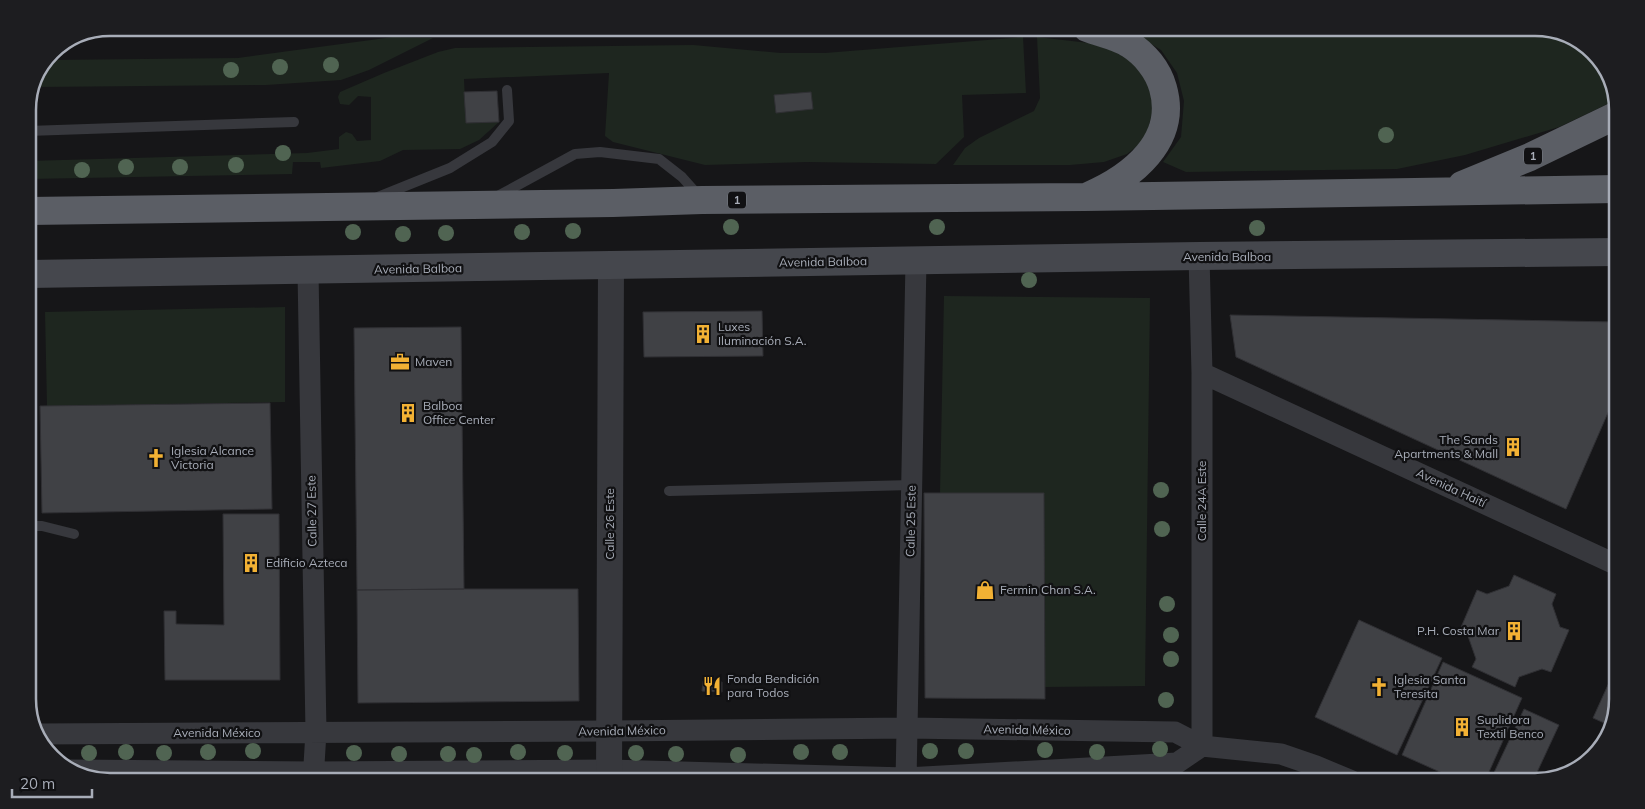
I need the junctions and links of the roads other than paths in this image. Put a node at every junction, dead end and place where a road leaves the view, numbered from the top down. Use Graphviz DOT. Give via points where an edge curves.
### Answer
graph roads {
  1 [pos="1108,36"];
  2 [pos="508,90"];
  3 [pos="1609,119"];
  4 [pos="294,122"];
  5 [pos="36,131"];
  6 [pos="1609,189"];
  7 [pos="1446,191"];
  8 [pos="1085,197"];
  9 [pos="702,200"];
  10 [pos="484,204"];
  11 [pos="356,206"];
  12 [pos="36,211"];
  13 [pos="1609,252"];
  14 [pos="1199,256"];
  15 [pos="916,261"];
  16 [pos="611,266"];
  17 [pos="308,270"];
  18 [pos="36,274"];
  19 [pos="1202,373"];
  20 [pos="912,485"];
  21 [pos="668,491"];
  22 [pos="36,526"];
  23 [pos="74,534"];
  24 [pos="1609,561"];
  25 [pos="908,728"];
  26 [pos="609,731"];
  27 [pos="316,732"];
  28 [pos="45,734"];
  29 [pos="1202,746"];
  30 [pos="95,771"];
  31 [pos="174,773"];
  32 [pos="313,773"];
  33 [pos="609,773"];
  34 [pos="906,773"];
  35 [pos="1018,773"];
  36 [pos="1332,773"];
  1 -- 8 [label="highway" via="1140,52 1161,79 1167,101 1167,118 1151,151 1121,179"];
  2 -- 11 [label="lane" via="509,121 492,142 450,168"];
  3 -- 7 [label="highway, 1" via="1530,157"];
  4 -- 5 [label="lane"];
  6 -- 7 [label="highway"];
  7 -- 8 [label="highway, 1"];
  8 -- 9 [label="highway, 1"];
  9 -- 10 [label="highway, 1"];
  9 -- 10 [label="lane" via="682,176 659,158 600,152 575,154"];
  10 -- 11 [label="highway, 1"];
  11 -- 12 [label="highway, 1"];
  13 -- 14 [label="main road, Avenida Balboa"];
  14 -- 15 [label="main road, Avenida Balboa"];
  14 -- 19 [label="street, Calle 24A Este"];
  15 -- 16 [label="main road, Avenida Balboa"];
  15 -- 20 [label="street, Calle 25 Este"];
  16 -- 17 [label="main road, Avenida Balboa"];
  16 -- 26 [label="street, Calle 26 Este"];
  17 -- 18 [label="main road, Avenida Balboa"];
  17 -- 27 [label="street, Calle 27 Este"];
  19 -- 24 [label="street, Avenida Haití"];
  19 -- 29 [label="street, Calle 24A Este"];
  20 -- 21 [label="lane"];
  20 -- 25 [label="street, Calle 25 Este"];
  22 -- 23 [label="lane"];
  25 -- 26 [label="street, Avenida México"];
  25 -- 29 [label="street, Avenida México" via="1175,732"];
  25 -- 34 [label="street, Calle 25 Este"];
  26 -- 27 [label="street, Avenida México"];
  26 -- 33 [label="street, Calle 26 Este"];
  27 -- 28 [label="street, Avenida México"];
  27 -- 32 [label="street, Calle 27 Este"];
  29 -- 35 [label="street" via="1178,763"];
  29 -- 36 [label="street, Avenida México" via="1281,754"];
  30 -- 31 [label="street"];
}
